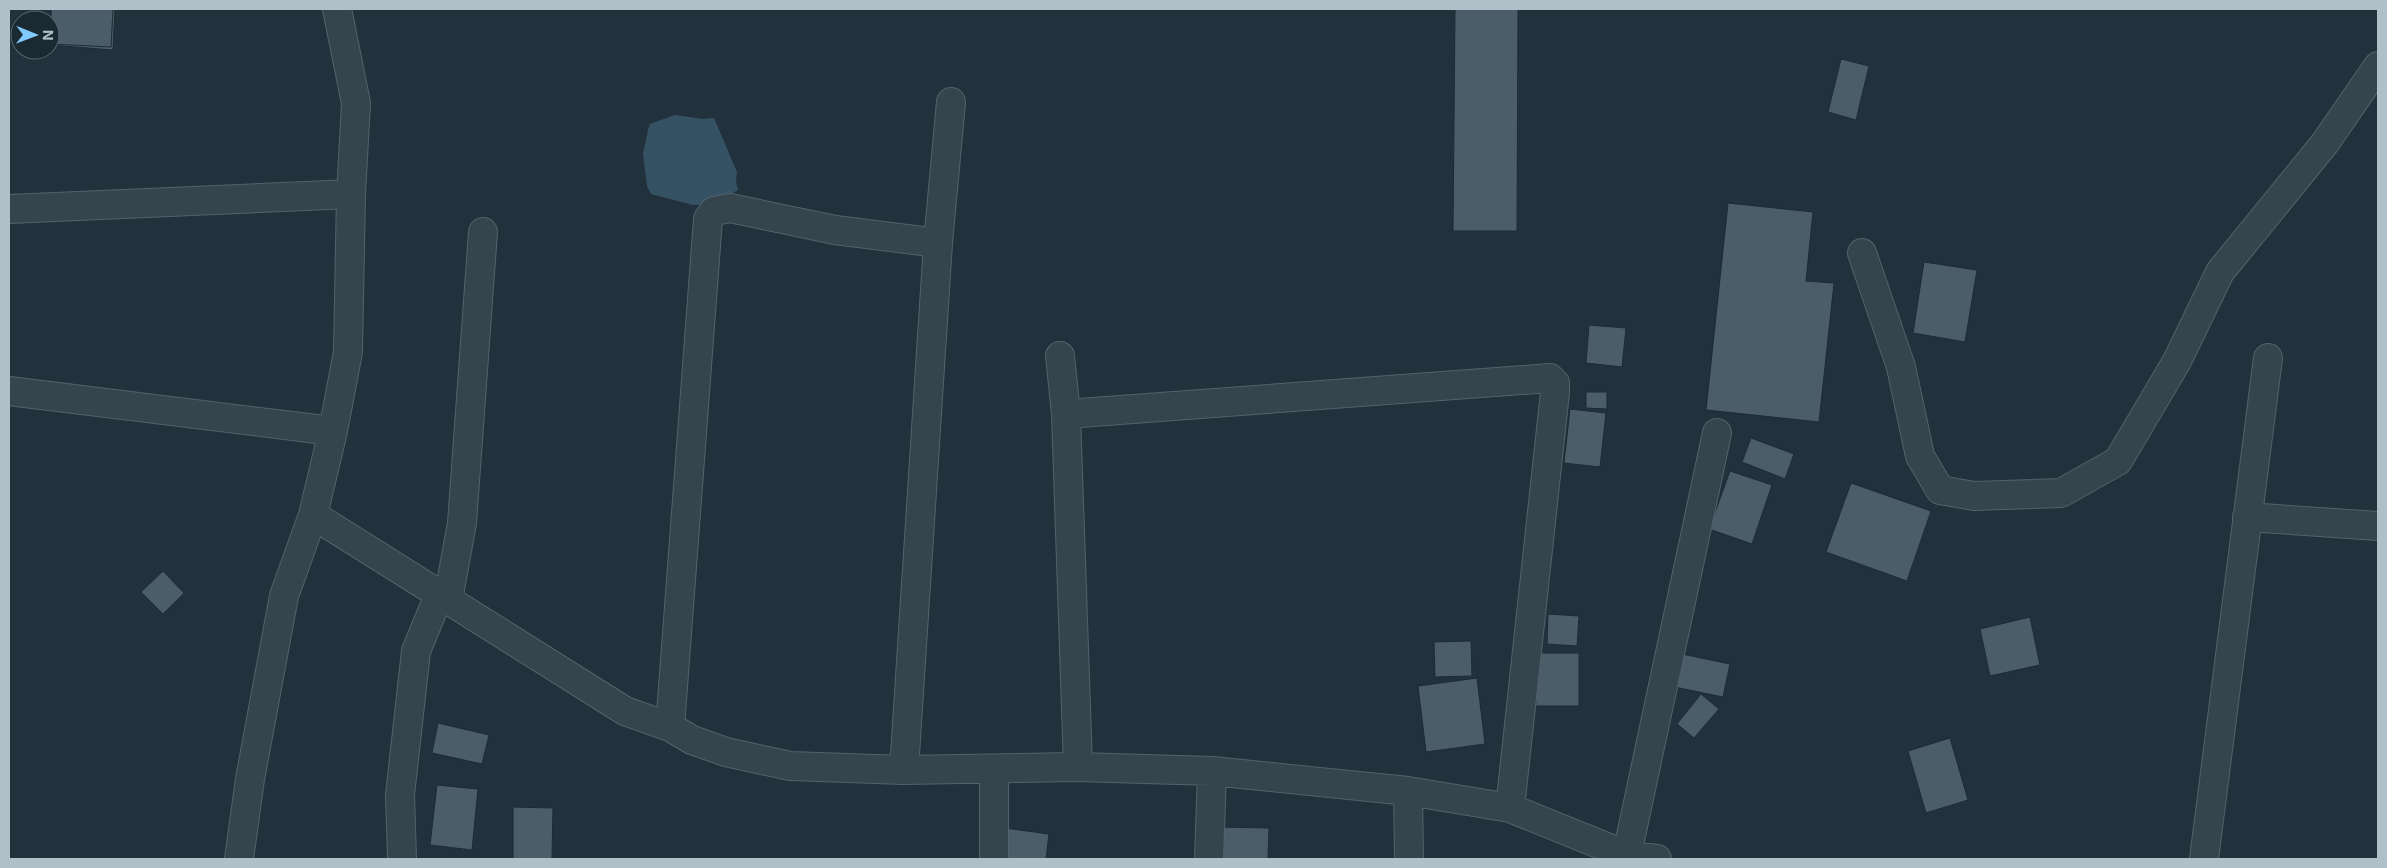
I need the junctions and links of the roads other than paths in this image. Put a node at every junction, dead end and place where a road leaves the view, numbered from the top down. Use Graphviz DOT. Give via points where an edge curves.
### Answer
graph roads {
  1 [pos="337,9"];
  2 [pos="2378,66"];
  3 [pos="952,102"];
  4 [pos="351,194"];
  5 [pos="9,209"];
  6 [pos="484,232"];
  7 [pos="938,243"];
  8 [pos="1862,253"];
  9 [pos="1060,356"];
  10 [pos="2268,358"];
  11 [pos="9,391"];
  12 [pos="1066,414"];
  13 [pos="334,431"];
  14 [pos="1717,433"];
  15 [pos="313,515"];
  16 [pos="2247,517"];
  17 [pos="2378,526"];
  18 [pos="443,597"];
  19 [pos="670,727"];
  20 [pos="1078,767"];
  21 [pos="994,769"];
  22 [pos="904,770"];
  23 [pos="1212,771"];
  24 [pos="1408,791"];
  25 [pos="1510,808"];
  26 [pos="1626,857"];
  27 [pos="238,859"];
  28 [pos="402,859"];
  29 [pos="994,859"];
  30 [pos="1209,859"];
  31 [pos="1409,859"];
  32 [pos="1657,859"];
  33 [pos="2204,859"];
  1 -- 4 [label="street" via="356,103"];
  2 -- 8 [label="street" via="2325,142 2220,272 2177,361 2118,461 2061,493 1974,496 1940,490 1920,456 1901,367"];
  3 -- 7 [label="street"];
  4 -- 5 [label="street"];
  4 -- 13 [label="street" via="348,352"];
  6 -- 18 [label="street" via="462,523"];
  7 -- 19 [label="street" via="834,230 730,208 714,211 708,219"];
  7 -- 22 [label="street"];
  9 -- 12 [label="street"];
  10 -- 16 [label="street"];
  11 -- 13 [label="street"];
  12 -- 20 [label="street"];
  12 -- 25 [label="street" via="1550,378 1555,382"];
  13 -- 15 [label="street"];
  14 -- 26 [label="street"];
  15 -- 18 [label="street"];
  15 -- 27 [label="street" via="284,596"];
  16 -- 17 [label="street"];
  16 -- 33 [label="street"];
  18 -- 19 [label="street" via="625,711"];
  18 -- 28 [label="street" via="416,651 400,795"];
  19 -- 22 [label="street" via="692,740 726,752 790,766"];
  20 -- 21 [label="street"];
  20 -- 23 [label="street"];
  21 -- 22 [label="street"];
  21 -- 29 [label="street"];
  23 -- 24 [label="street"];
  23 -- 30 [label="street"];
  24 -- 25 [label="street"];
  24 -- 31 [label="street"];
  25 -- 26 [label="street"];
  26 -- 32 [label="street"];
}
